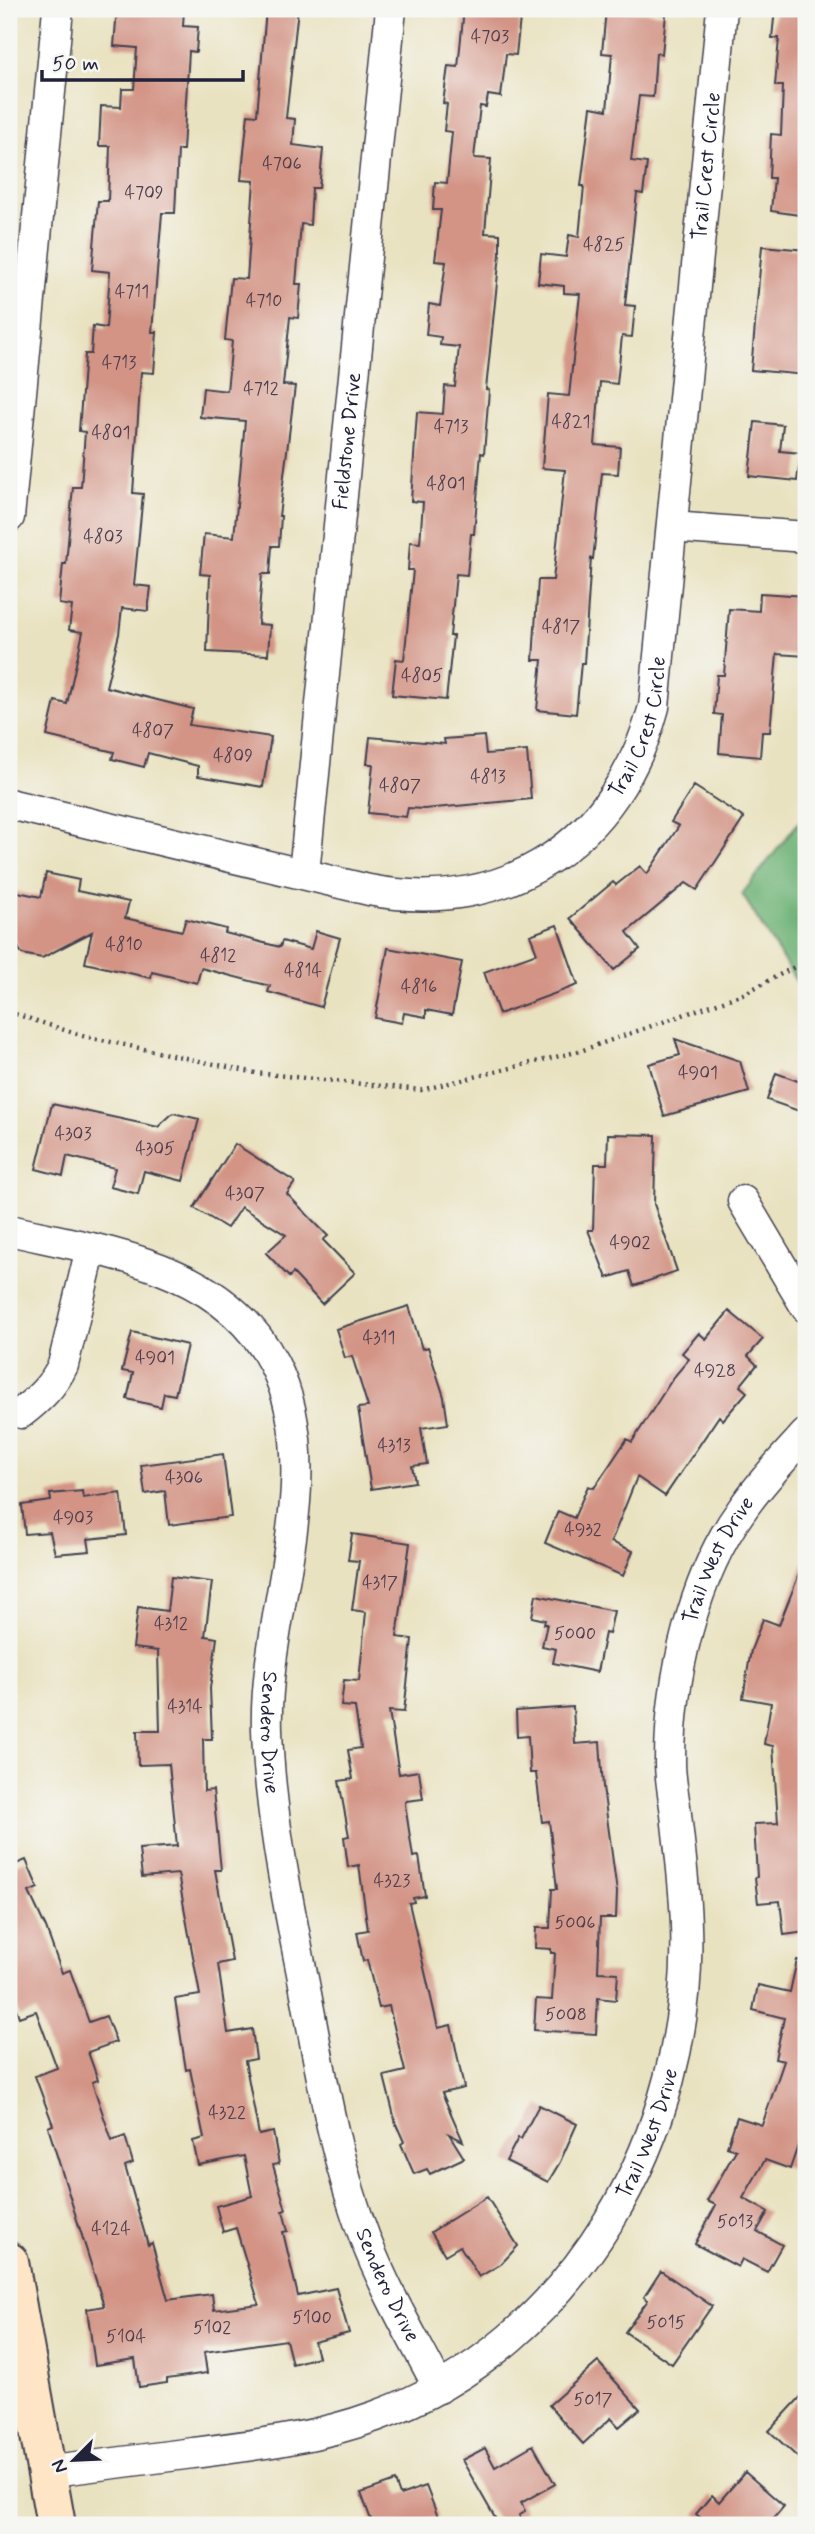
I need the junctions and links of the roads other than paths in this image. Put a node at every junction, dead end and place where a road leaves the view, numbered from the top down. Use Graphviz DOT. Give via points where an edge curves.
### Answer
graph roads {
  1 [pos="58,9"];
  2 [pos="391,9"];
  3 [pos="722,9"];
  4 [pos="9,517"];
  5 [pos="672,527"];
  6 [pos="806,537"];
  7 [pos="9,804"];
  8 [pos="304,873"];
  9 [pos="743,1201"];
  10 [pos="9,1230"];
  11 [pos="91,1248"];
  12 [pos="806,1307"];
  13 [pos="21,1413"];
  14 [pos="806,1434"];
  15 [pos="9,2262"];
  16 [pos="439,2389"];
  17 [pos="45,2472"];
  18 [pos="56,2525"];
  1 -- 4 [label="street"];
  2 -- 8 [label="street, Fieldstone Drive"];
  3 -- 5 [label="street, Trail Crest Circle"];
  5 -- 6 [label="street"];
  5 -- 8 [label="street, Trail Crest Circle" via="648,730 616,795 579,836 507,880 456,895 398,896"];
  7 -- 8 [label="street, Trail Crest Circle"];
  9 -- 12 [label="street"];
  10 -- 11 [label="street, Sendero Drive"];
  11 -- 13 [label="street" via="63,1365 55,1382"];
  11 -- 16 [label="street, Sendero Drive" via="189,1280 216,1297 261,1343 283,1387 298,1469 268,1682 275,1836 326,2103 348,2190 367,2244"];
  14 -- 16 [label="street, Trail West Drive" via="741,1510 718,1552 688,1627 677,1672 670,1766 683,1874 684,1993 677,2048 645,2151 597,2243 569,2279 520,2330"];
  15 -- 17 [label="street"];
  16 -- 17 [label="street, Trail West Drive" via="377,2416 282,2442"];
  17 -- 18 [label="street"];
}
